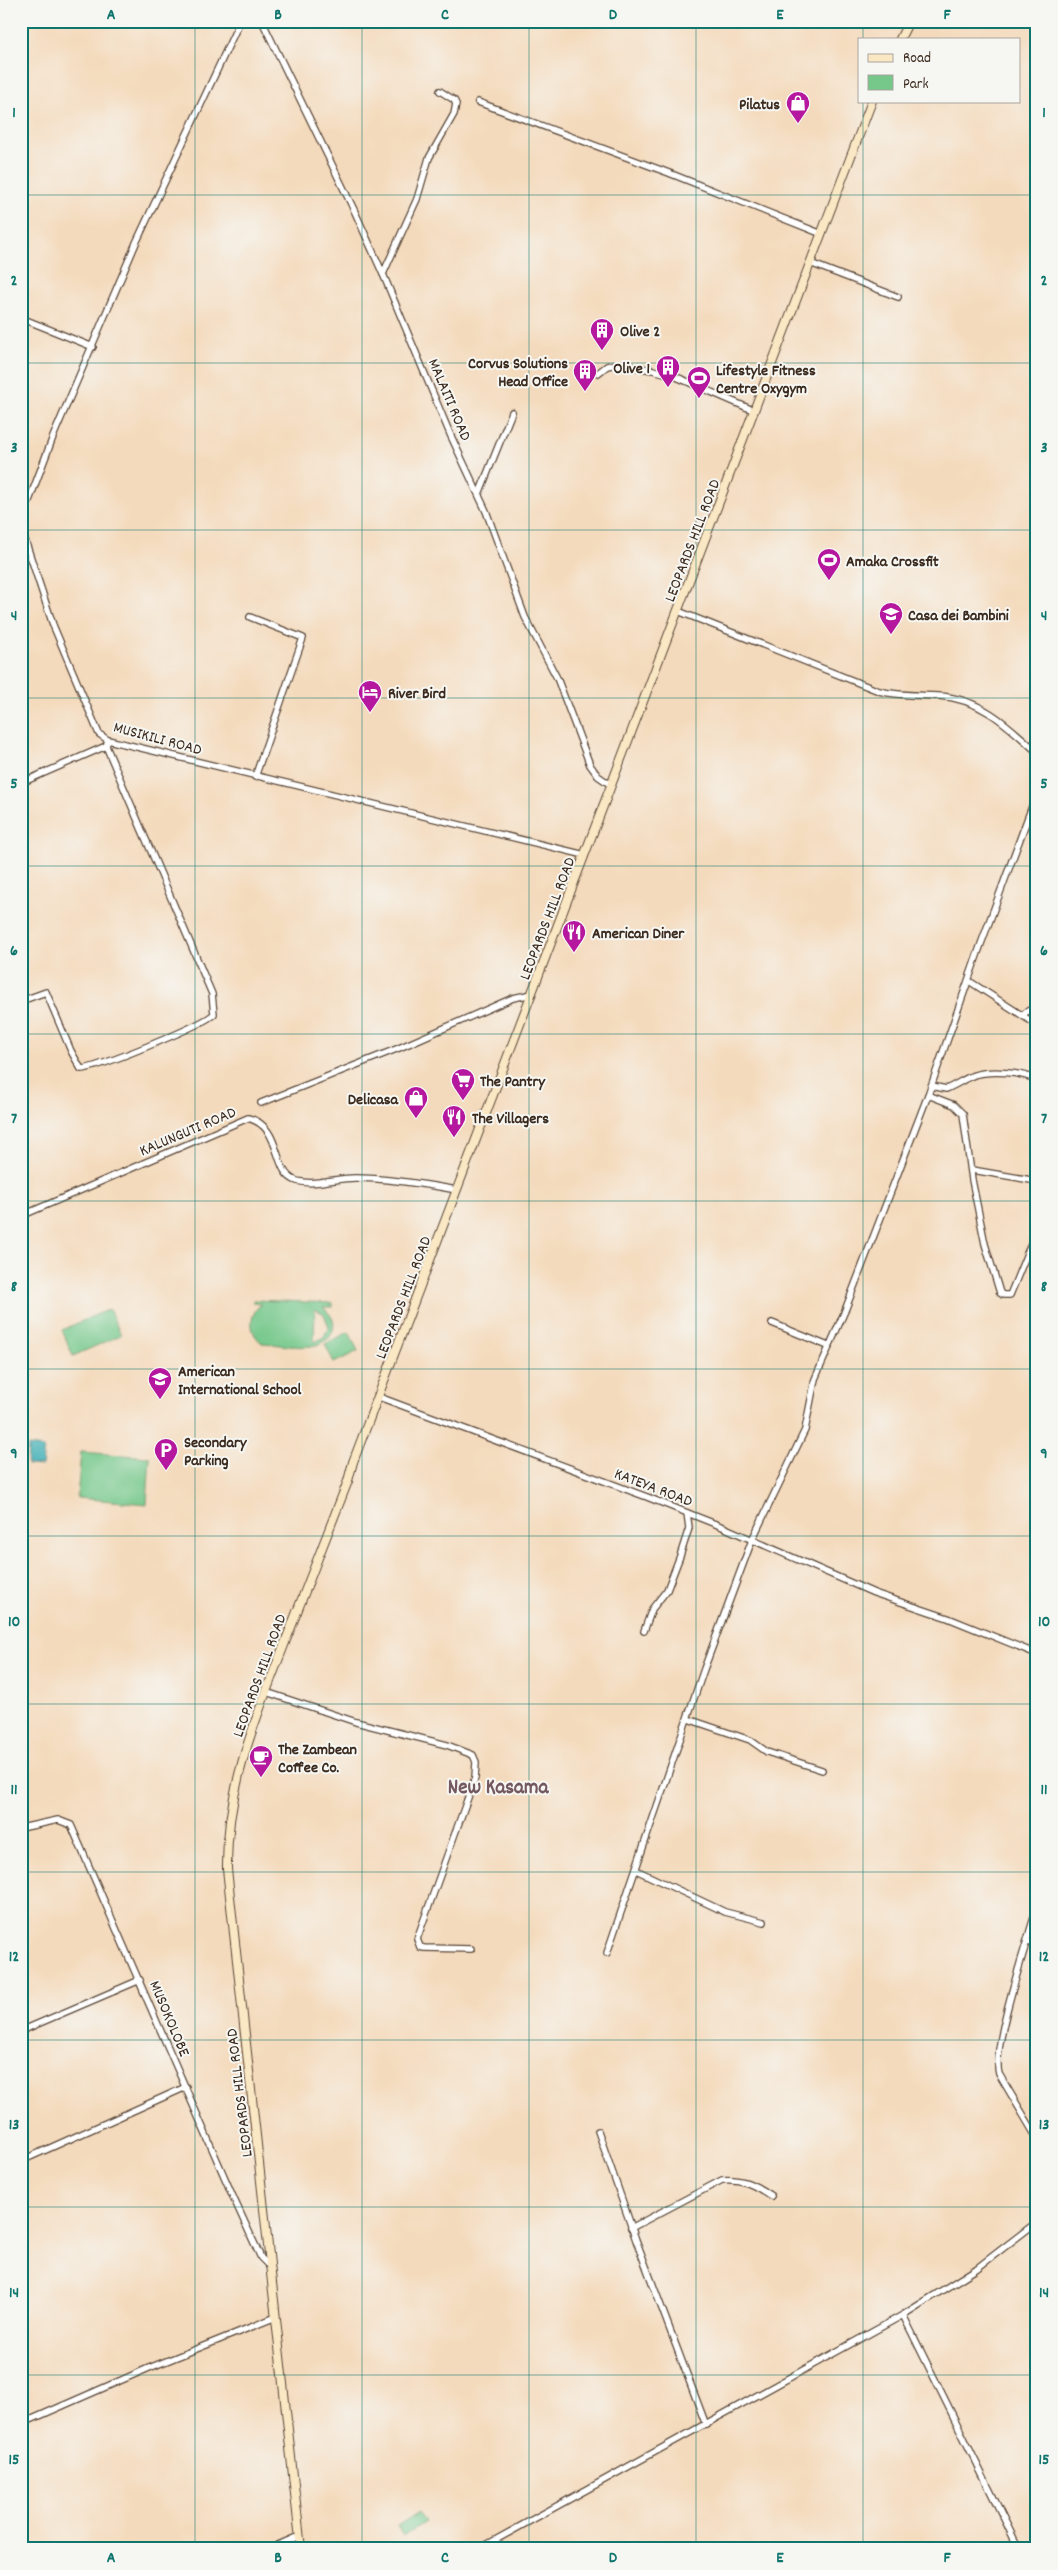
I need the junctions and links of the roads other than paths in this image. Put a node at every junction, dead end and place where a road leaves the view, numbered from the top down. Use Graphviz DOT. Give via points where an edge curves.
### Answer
graph roads {
  1 [pos="240,21"];
  2 [pos="262,21"];
  3 [pos="909,21"];
  4 [pos="900,38"];
  5 [pos="440,91"];
  6 [pos="478,102"];
  7 [pos="872,102"];
  8 [pos="822,234"];
  9 [pos="810,263"];
  10 [pos="383,274"];
  11 [pos="898,297"];
  12 [pos="21,318"];
  13 [pos="93,347"];
  14 [pos="598,373"];
  15 [pos="755,411"];
  16 [pos="512,412"];
  17 [pos="479,494"];
  18 [pos="678,611"];
  19 [pos="250,617"];
  20 [pos="107,743"];
  21 [pos="1037,752"];
  22 [pos="255,777"];
  23 [pos="21,783"];
  24 [pos="611,785"];
  25 [pos="1037,793"];
  26 [pos="585,855"];
  27 [pos="969,981"];
  28 [pos="532,994"];
  29 [pos="21,1001"];
  30 [pos="1037,1005"];
  31 [pos="1022,1015"];
  32 [pos="1037,1025"];
  33 [pos="1037,1080"];
  34 [pos="932,1086"];
  35 [pos="928,1095"];
  36 [pos="261,1103"];
  37 [pos="972,1170"];
  38 [pos="1037,1181"];
  39 [pos="457,1190"];
  40 [pos="21,1216"];
  41 [pos="1037,1229"];
  42 [pos="772,1323"];
  43 [pos="828,1346"];
  44 [pos="379,1397"];
  45 [pos="687,1513"];
  46 [pos="752,1540"];
  47 [pos="644,1631"];
  48 [pos="1037,1654"];
  49 [pos="266,1692"];
  50 [pos="688,1718"];
  51 [pos="822,1770"];
  52 [pos="21,1828"];
  53 [pos="636,1870"];
  54 [pos="1037,1907"];
  55 [pos="764,1922"];
  56 [pos="1028,1942"];
  57 [pos="1037,1945"];
  58 [pos="471,1949"];
  59 [pos="607,1953"];
  60 [pos="140,1980"];
  61 [pos="21,2031"];
  62 [pos="186,2087"];
  63 [pos="598,2131"];
  64 [pos="1037,2138"];
  65 [pos="21,2161"];
  66 [pos="770,2196"];
  67 [pos="1037,2222"];
  68 [pos="631,2228"];
  69 [pos="270,2267"];
  70 [pos="903,2315"];
  71 [pos="276,2317"];
  72 [pos="21,2424"];
  73 [pos="706,2425"];
  74 [pos="299,2536"];
  75 [pos="269,2549"];
  76 [pos="301,2549"];
  77 [pos="479,2549"];
  78 [pos="1019,2549"];
  1 -- 13 [label="street, MUSIKILI ROAD" via="139,237"];
  2 -- 10 [label="street, MALAITI ROAD"];
  3 -- 4 [label="main road"];
  5 -- 10 [label="street" via="454,100 454,114 429,158 417,199"];
  6 -- 8 [label="street" via="669,172"];
  7 -- 8 [label="main road, LEOPARDS HILL ROAD"];
  8 -- 9 [label="main road, LEOPARDS HILL ROAD"];
  9 -- 11 [label="street"];
  9 -- 15 [label="main road, LEOPARDS HILL ROAD"];
  10 -- 17 [label="street, MALAITI ROAD" via="450,434"];
  12 -- 13 [label="street"];
  13 -- 20 [label="street, MUSIKILI ROAD" via="28,501 22,529 67,662 99,734"];
  14 -- 15 [label="street" via="616,364 653,370"];
  15 -- 18 [label="main road, LEOPARDS HILL ROAD"];
  16 -- 17 [label="street"];
  17 -- 24 [label="street, MALAITI ROAD" via="519,603 553,669 590,765"];
  18 -- 21 [label="street" via="879,691 900,696 942,696 968,701 994,715"];
  18 -- 24 [label="main road, LEOPARDS HILL ROAD"];
  19 -- 22 [label="street" via="303,638"];
  20 -- 22 [label="street, MUSIKILI ROAD"];
  20 -- 23 [label="street"];
  20 -- 29 [label="street" via="212,994 214,1014 173,1035 86,1069 78,1066 46,992"];
  22 -- 26 [label="street, MUSIKILI ROAD"];
  24 -- 26 [label="main road, LEOPARDS HILL ROAD"];
  25 -- 27 [label="street"];
  26 -- 28 [label="main road, LEOPARDS HILL ROAD"];
  27 -- 31 [label="street"];
  27 -- 34 [label="street"];
  28 -- 36 [label="street" via="513,998"];
  28 -- 39 [label="main road, LEOPARDS HILL ROAD"];
  30 -- 31 [label="street"];
  31 -- 32 [label="street"];
  33 -- 34 [label="street" via="1028,1076 983,1073 946,1089"];
  34 -- 35 [label="street"];
  35 -- 37 [label="street" via="954,1105 963,1114"];
  35 -- 43 [label="street" via="844,1313"];
  37 -- 38 [label="street"];
  37 -- 41 [label="street" via="986,1244 1003,1296 1010,1295"];
  39 -- 40 [label="street, KALUNGUTI ROAD" via="354,1178 298,1181 286,1172 266,1127 258,1120 248,1118"];
  39 -- 44 [label="main road, LEOPARDS HILL ROAD"];
  42 -- 43 [label="street"];
  43 -- 46 [label="street" via="812,1388 804,1430"];
  44 -- 45 [label="street, KATEYA ROAD"];
  44 -- 49 [label="main road, LEOPARDS HILL ROAD"];
  45 -- 46 [label="street, KATEYA ROAD"];
  45 -- 47 [label="street" via="689,1528 680,1556 667,1590 652,1609"];
  46 -- 48 [label="street, KATEYA ROAD" via="917,1609"];
  46 -- 50 [label="street"];
  49 -- 58 [label="street" via="473,1755 475,1778 417,1939 420,1947 424,1948"];
  49 -- 69 [label="main road, LEOPARDS HILL ROAD" via="241,1761 228,1823 227,1847"];
  50 -- 51 [label="street" via="750,1740 767,1752"];
  50 -- 53 [label="street"];
  52 -- 60 [label="street, MUSOKOLOBE" via="58,1820 71,1825"];
  53 -- 55 [label="street" via="725,1912"];
  53 -- 59 [label="street"];
  54 -- 56 [label="street"];
  56 -- 57 [label="street"];
  56 -- 64 [label="street" via="997,2065 999,2074"];
  60 -- 61 [label="street"];
  60 -- 62 [label="street, MUSOKOLOBE"];
  62 -- 65 [label="street"];
  62 -- 69 [label="street, MUSOKOLOBE" via="258,2253"];
  63 -- 68 [label="street"];
  66 -- 68 [label="street" via="754,2184 722,2180"];
  67 -- 70 [label="street" via="976,2268"];
  68 -- 73 [label="street"];
  69 -- 71 [label="main road, LEOPARDS HILL ROAD"];
  70 -- 73 [label="street"];
  70 -- 78 [label="street"];
  71 -- 72 [label="street"];
  71 -- 74 [label="main road, LEOPARDS HILL ROAD"];
  73 -- 77 [label="street"];
  74 -- 75 [label="street"];
  74 -- 76 [label="main road, LEOPARDS HILL ROAD"];
}
